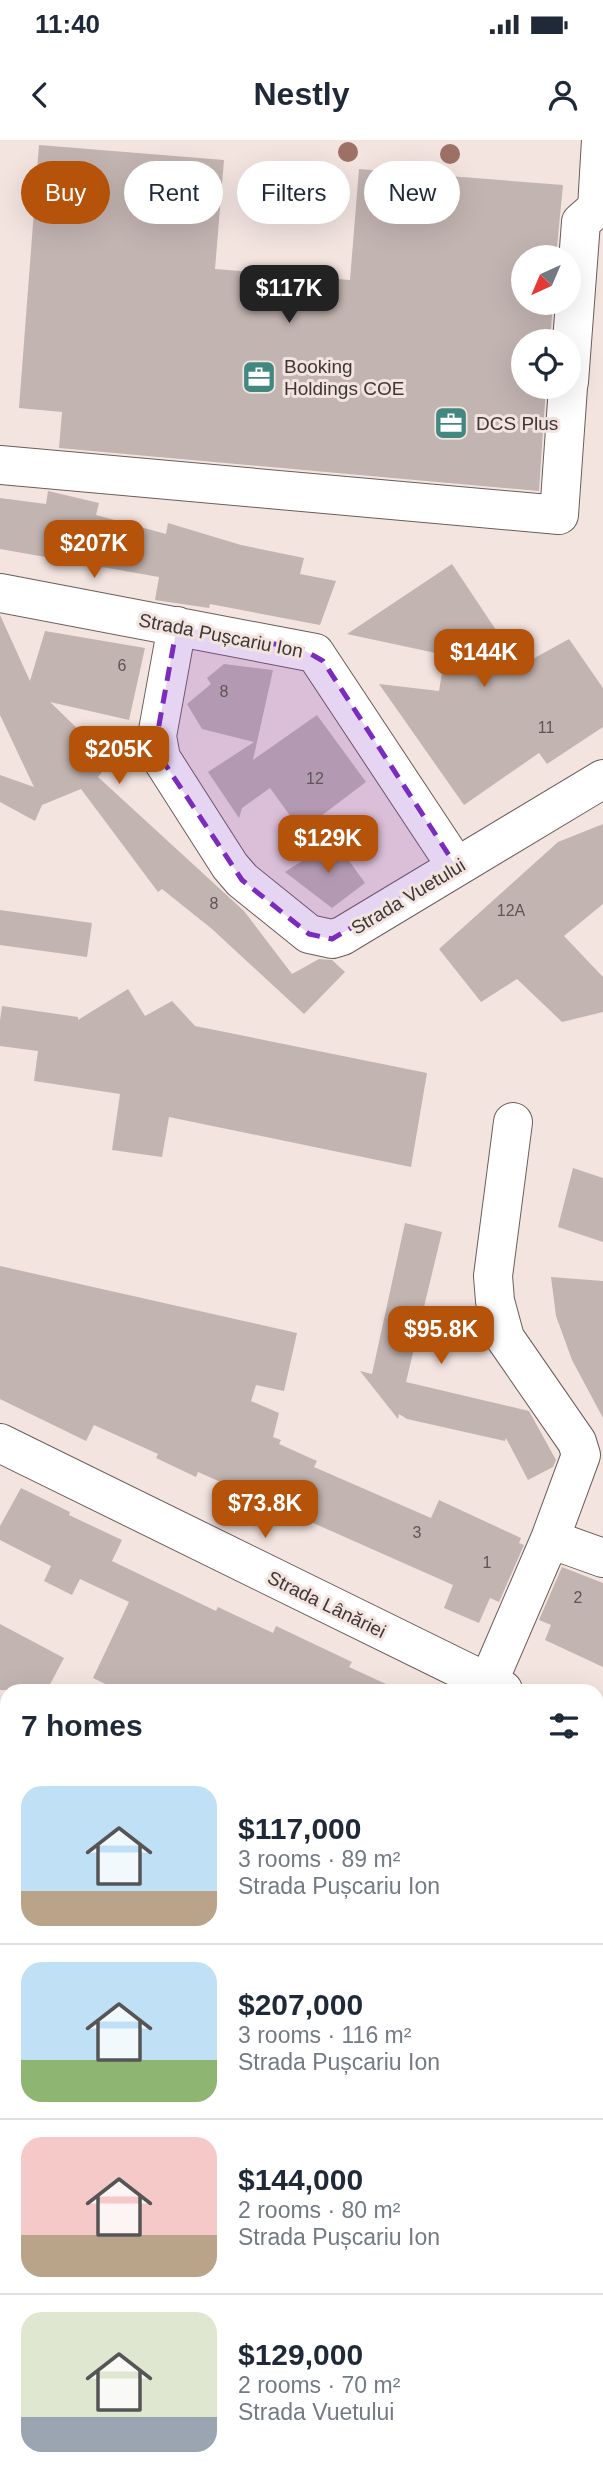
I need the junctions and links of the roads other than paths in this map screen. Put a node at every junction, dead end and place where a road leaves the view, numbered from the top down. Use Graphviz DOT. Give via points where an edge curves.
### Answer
graph roads {
  1 [pos="601,140"];
  2 [pos="573,329"];
  3 [pos="568,399"];
  4 [pos="0,465"];
  5 [pos="0,593"];
  6 [pos="177,626"];
  7 [pos="603,779"];
  8 [pos="456,866"];
  9 [pos="513,1122"];
  10 [pos="0,1443"];
  11 [pos="550,1539"];
  12 [pos="603,1558"];
  13 [pos="490,1684"];
  14 [pos="497,1684"];
  1 -- 2 [label="street" via="597,208 581,222"];
  3 -- 4 [label="street" via="559,515"];
  5 -- 6 [label="street, Strada Pușcariu Ion"];
  6 -- 8 [label="street, Strada Pușcariu Ion" via="314,653"];
  6 -- 8 [label="street, Strada Vuetului" via="158,747 242,880 309,934 332,939"];
  7 -- 8 [label="street, Strada Vuetului"];
  9 -- 11 [label="street" via="493,1276 495,1301 505,1338 577,1442 580,1455"];
  10 -- 13 [label="street, Strada Lânăriei"];
  11 -- 12 [label="street"];
  11 -- 14 [label="street"];
}
